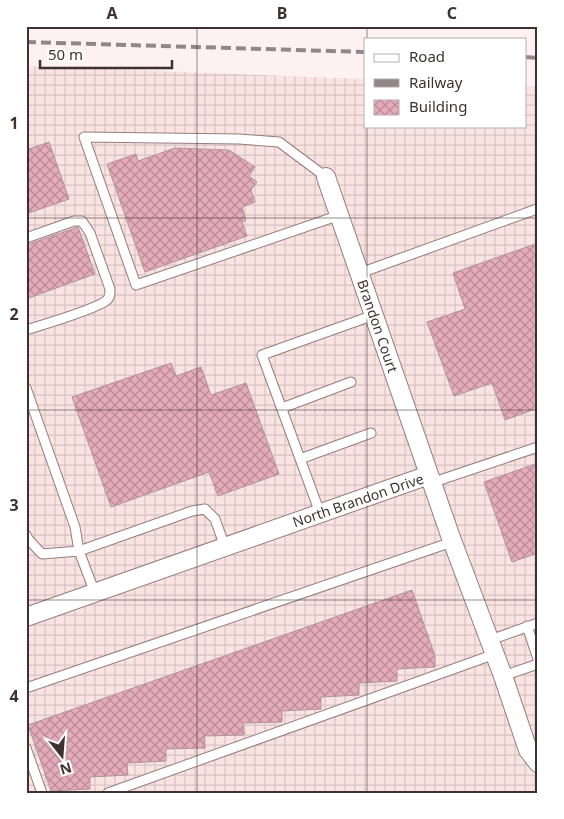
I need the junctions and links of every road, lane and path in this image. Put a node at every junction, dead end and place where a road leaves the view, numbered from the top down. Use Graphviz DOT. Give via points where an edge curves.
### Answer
graph roads {
  1 [pos="326,177"];
  2 [pos="537,208"];
  3 [pos="340,214"];
  4 [pos="26,238"];
  5 [pos="360,273"];
  6 [pos="374,314"];
  7 [pos="26,330"];
  8 [pos="351,382"];
  9 [pos="26,388"];
  10 [pos="282,408"];
  11 [pos="371,433"];
  12 [pos="538,447"];
  13 [pos="300,459"];
  14 [pos="430,479"];
  15 [pos="320,513"];
  16 [pos="26,535"];
  17 [pos="452,542"];
  18 [pos="225,547"];
  19 [pos="80,551"];
  20 [pos="95,593"];
  21 [pos="26,617"];
  22 [pos="538,623"];
  23 [pos="527,626"];
  24 [pos="492,647"];
  25 [pos="538,659"];
  26 [pos="538,664"];
  27 [pos="503,676"];
  28 [pos="26,688"];
  29 [pos="26,748"];
  30 [pos="538,763"];
  31 [pos="42,793"];
  32 [pos="108,793"];
  1 -- 3 [label="street, Brandon Court"];
  1 -- 3 [label="lane" via="279,142 84,137 136,285"];
  2 -- 5 [label="lane"];
  3 -- 5 [label="street, Brandon Court"];
  4 -- 7 [label="lane" via="82,221 90,233 110,296 94,306"];
  5 -- 6 [label="street, Brandon Court"];
  6 -- 10 [label="lane" via="262,355"];
  6 -- 14 [label="street, Brandon Court"];
  8 -- 10 [label="lane"];
  9 -- 19 [label="lane" via="75,527"];
  10 -- 13 [label="lane"];
  11 -- 13 [label="lane"];
  12 -- 14 [label="lane"];
  13 -- 15 [label="lane"];
  14 -- 15 [label="street, North Brandon Drive"];
  14 -- 17 [label="street, North Brandon Drive"];
  15 -- 18 [label="street, North Brandon Drive"];
  16 -- 19 [label="lane" via="42,554"];
  17 -- 24 [label="street, North Brandon Drive"];
  17 -- 28 [label="lane"];
  18 -- 19 [label="lane" via="215,519 205,509"];
  18 -- 20 [label="street, North Brandon Drive"];
  19 -- 20 [label="lane"];
  20 -- 21 [label="street, North Brandon Drive"];
  22 -- 23 [label="lane"];
  23 -- 24 [label="lane"];
  23 -- 25 [label="lane"];
  24 -- 27 [label="street, North Brandon Drive"];
  24 -- 32 [label="lane"];
  26 -- 27 [label="lane"];
  27 -- 30 [label="street, North Brandon Drive" via="528,750"];
  29 -- 31 [label="lane"];
}
